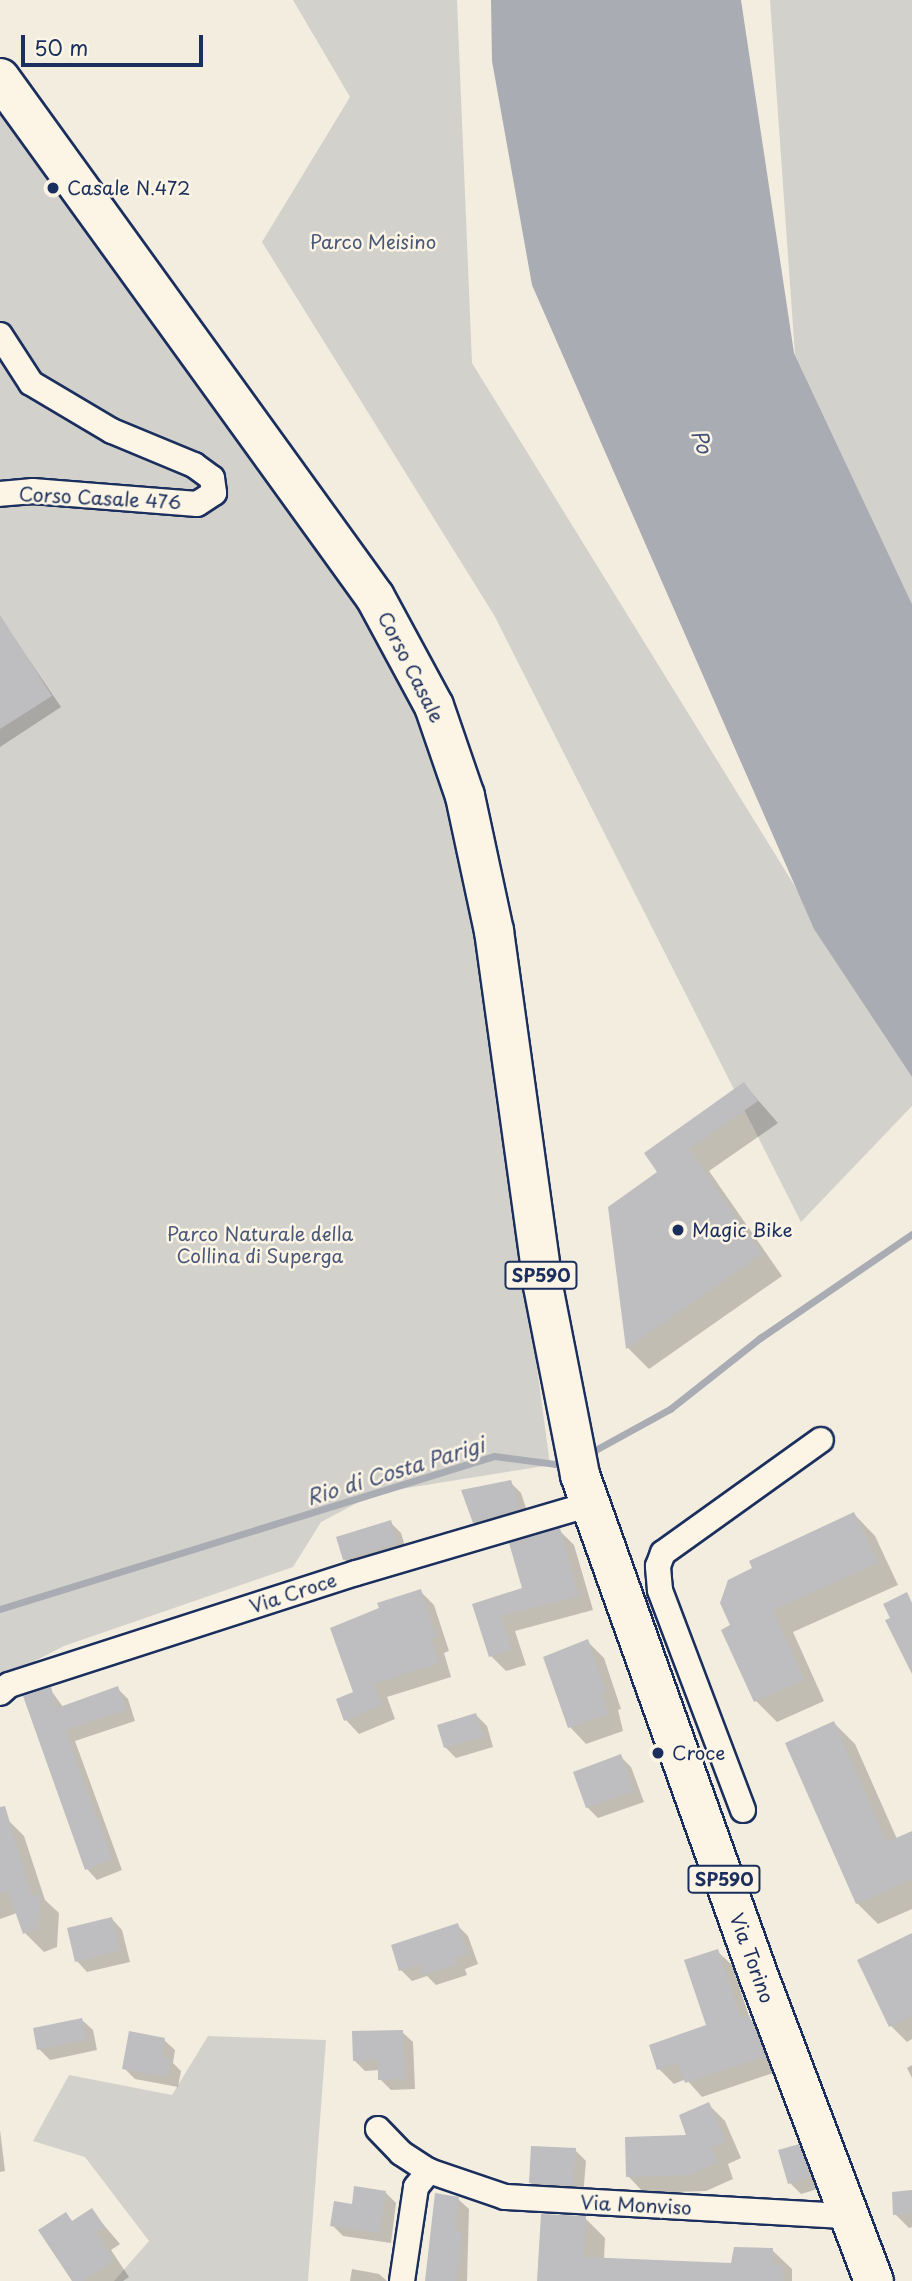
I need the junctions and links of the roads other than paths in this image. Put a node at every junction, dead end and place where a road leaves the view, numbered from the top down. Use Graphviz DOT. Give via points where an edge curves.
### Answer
graph roads {
  1 [pos="0,78"];
  2 [pos="0,335"];
  3 [pos="0,494"];
  4 [pos="821,1440"];
  5 [pos="581,1476"];
  6 [pos="0,1693"];
  7 [pos="710,1724"];
  8 [pos="674,1739"];
  9 [pos="743,1810"];
  10 [pos="378,2129"];
  11 [pos="429,2171"];
  12 [pos="849,2216"];
  13 [pos="402,2281"];
  14 [pos="874,2281"];
  1 -- 5 [label="main road, Corso Casale / SP590" via="375,597 434,706 465,796 494,931 520,1097 542,1286"];
  2 -- 3 [label="street, Corso Casale 476" via="32,383 112,431 194,465 212,478 214,493 197,503 33,491"];
  4 -- 7 [label="street" via="709,1515 663,1553 658,1566 660,1590"];
  5 -- 6 [label="street, Via Croce" via="356,1573 9,1685"];
  5 -- 8 [label="main road, Via Torino / SP590"];
  7 -- 8 [label="street"];
  7 -- 9 [label="street"];
  8 -- 12 [label="main road, Via Torino / SP590"];
  10 -- 11 [label="street, Via Monviso" via="401,2153"];
  11 -- 12 [label="street, Via Monviso" via="505,2197"];
  11 -- 13 [label="street" via="416,2187"];
  12 -- 14 [label="main road, Via Torino / SP590"];
}
